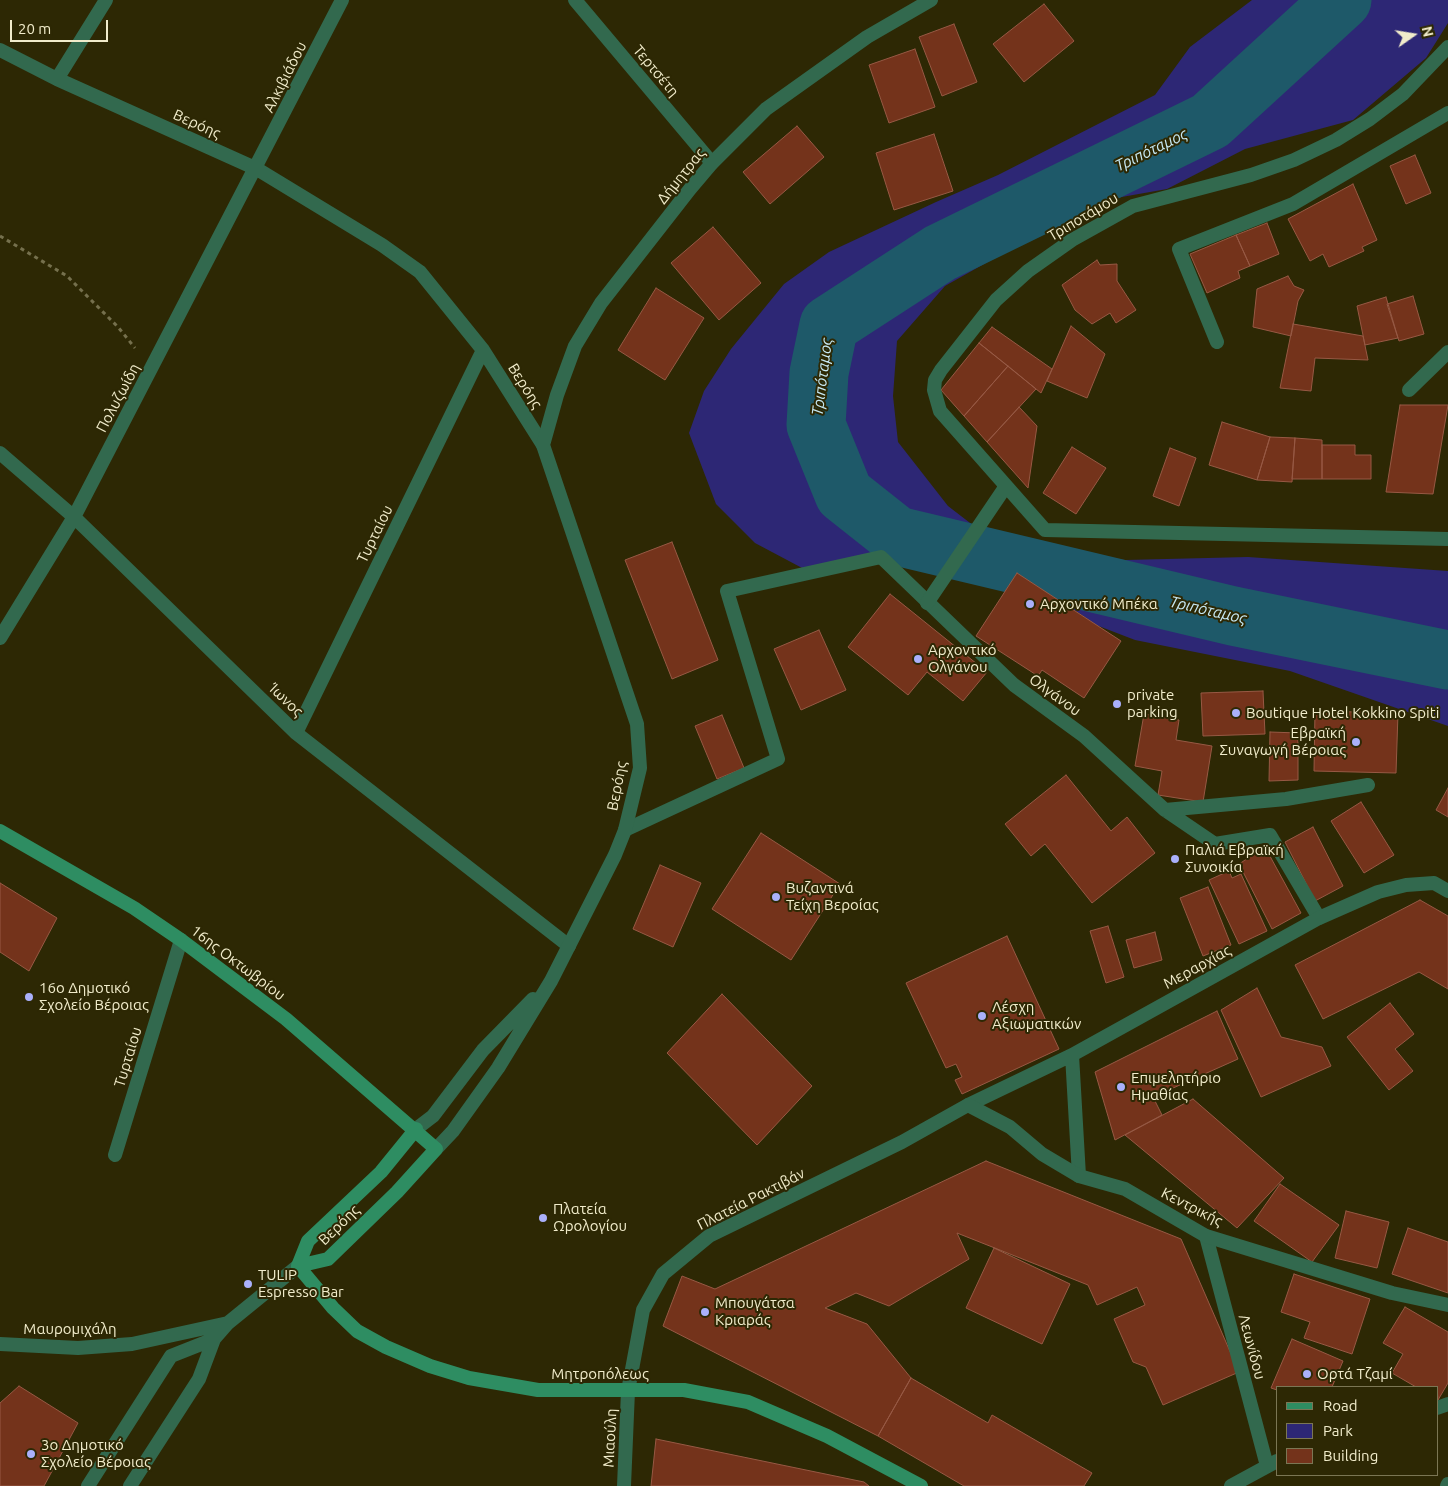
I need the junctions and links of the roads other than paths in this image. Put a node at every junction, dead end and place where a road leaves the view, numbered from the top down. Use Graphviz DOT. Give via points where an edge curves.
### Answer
graph roads {
  1 [pos="106,0"];
  2 [pos="342,0"];
  3 [pos="575,0"];
  4 [pos="931,0"];
  5 [pos="1448,47"];
  6 [pos="0,50"];
  7 [pos="57,79"];
  8 [pos="1448,113"];
  9 [pos="712,163"];
  10 [pos="256,169"];
  11 [pos="1217,342"];
  12 [pos="483,350"];
  13 [pos="1448,352"];
  14 [pos="1410,390"];
  15 [pos="543,445"];
  16 [pos="0,453"];
  17 [pos="1006,486"];
  18 [pos="74,517"];
  19 [pos="1448,539"];
  20 [pos="927,603"];
  21 [pos="0,638"];
  22 [pos="296,733"];
  23 [pos="1368,785"];
  24 [pos="1165,810"];
  25 [pos="625,830"];
  26 [pos="0,831"];
  27 [pos="1448,891"];
  28 [pos="1319,918"];
  29 [pos="181,940"];
  30 [pos="569,946"];
  31 [pos="551,981"];
  32 [pos="1072,1055"];
  33 [pos="968,1105"];
  34 [pos="416,1129"];
  35 [pos="436,1149"];
  36 [pos="115,1155"];
  37 [pos="1078,1176"];
  38 [pos="1206,1236"];
  39 [pos="298,1266"];
  40 [pos="1448,1304"];
  41 [pos="228,1323"];
  42 [pos="214,1339"];
  43 [pos="0,1344"];
  44 [pos="628,1391"];
  45 [pos="1272,1463"];
  46 [pos="88,1486"];
  47 [pos="130,1486"];
  48 [pos="624,1486"];
  49 [pos="922,1486"];
  50 [pos="1231,1486"];
  1 -- 7 [label="street"];
  2 -- 10 [label="street, Αλκιβιάδου"];
  3 -- 9 [label="street, Τερτσέτη"];
  4 -- 9 [label="street, Δήμητρας" via="867,37 766,109"];
  5 -- 17 [label="street, Τριποτάμου" via="1403,94 1370,120 1336,140 1294,160 1251,175 1133,206 1072,240 1028,271 996,300 941,370 934,390 940,411"];
  6 -- 7 [label="street, Βερόης"];
  7 -- 10 [label="street, Βερόης"];
  8 -- 11 [label="street" via="1293,204 1179,249"];
  9 -- 15 [label="street, Δήμητρας" via="600,303 575,346"];
  10 -- 12 [label="street, Βερόης" via="382,245 420,272"];
  10 -- 18 [label="street, Πολυζωίδη"];
  12 -- 15 [label="street, Βερόης"];
  12 -- 22 [label="street, Τυρταίου"];
  13 -- 14 [label="street"];
  15 -- 25 [label="street, Βερόης" via="637,724 640,768"];
  16 -- 18 [label="street, Ίωνος"];
  17 -- 19 [label="street, Τριποτάμου" via="1045,530"];
  17 -- 20 [label="street"];
  18 -- 21 [label="street, Πολυζωίδη"];
  18 -- 22 [label="street, Ίωνος"];
  20 -- 24 [label="street, Ολγάνου" via="1014,685 1084,736"];
  20 -- 25 [label="street, Ολγάνου" via="881,557 727,591 778,759"];
  22 -- 30 [label="street, Ίωνος"];
  23 -- 24 [label="street" via="1286,799"];
  24 -- 28 [label="street, Ολγάνου" via="1215,844 1270,835"];
  25 -- 30 [label="street, Βερόης"];
  26 -- 29 [label="main road, 16ης Οκτωβρίου" via="134,908"];
  27 -- 28 [label="street, Μεραρχίας" via="1434,883 1406,885 1378,892"];
  28 -- 32 [label="street, Μεραρχίας"];
  29 -- 34 [label="main road, 16ης Οκτωβρίου" via="286,1020"];
  29 -- 36 [label="street, Τυρταίου"];
  30 -- 31 [label="street, Βερόης"];
  31 -- 34 [label="street, Βερόης" via="483,1050 433,1116"];
  31 -- 35 [label="street, Βερόης" via="498,1068 453,1131"];
  32 -- 33 [label="street, Μεραρχίας"];
  32 -- 37 [label="street"];
  33 -- 37 [label="street, Κεντρικής" via="1010,1127 1042,1154"];
  33 -- 44 [label="street, Πλατεία Ρακτιβάν" via="902,1142 709,1236 663,1274 643,1310"];
  34 -- 35 [label="main road, 16ης Οκτωβρίου"];
  34 -- 39 [label="main road, Βερόης" via="381,1172 308,1241"];
  35 -- 39 [label="main road, Βερόης" via="328,1259"];
  37 -- 38 [label="street, Κεντρικής" via="1125,1189"];
  38 -- 40 [label="street, Κεντρικής" via="1392,1292"];
  38 -- 45 [label="street, Λεωνίδου"];
  39 -- 41 [label="street"];
  39 -- 44 [label="main road, Μητροπόλεως" via="357,1331 430,1366 469,1378 538,1390"];
  41 -- 42 [label="street"];
  41 -- 43 [label="street, Μαυρομιχάλη" via="132,1344 78,1348"];
  42 -- 46 [label="street" via="171,1356"];
  42 -- 47 [label="street" via="199,1380"];
  44 -- 48 [label="street, Μιαούλη"];
  44 -- 49 [label="main road, Μητροπόλεως" via="684,1390 748,1402 827,1436"];
  45 -- 50 [label="street"];
}
